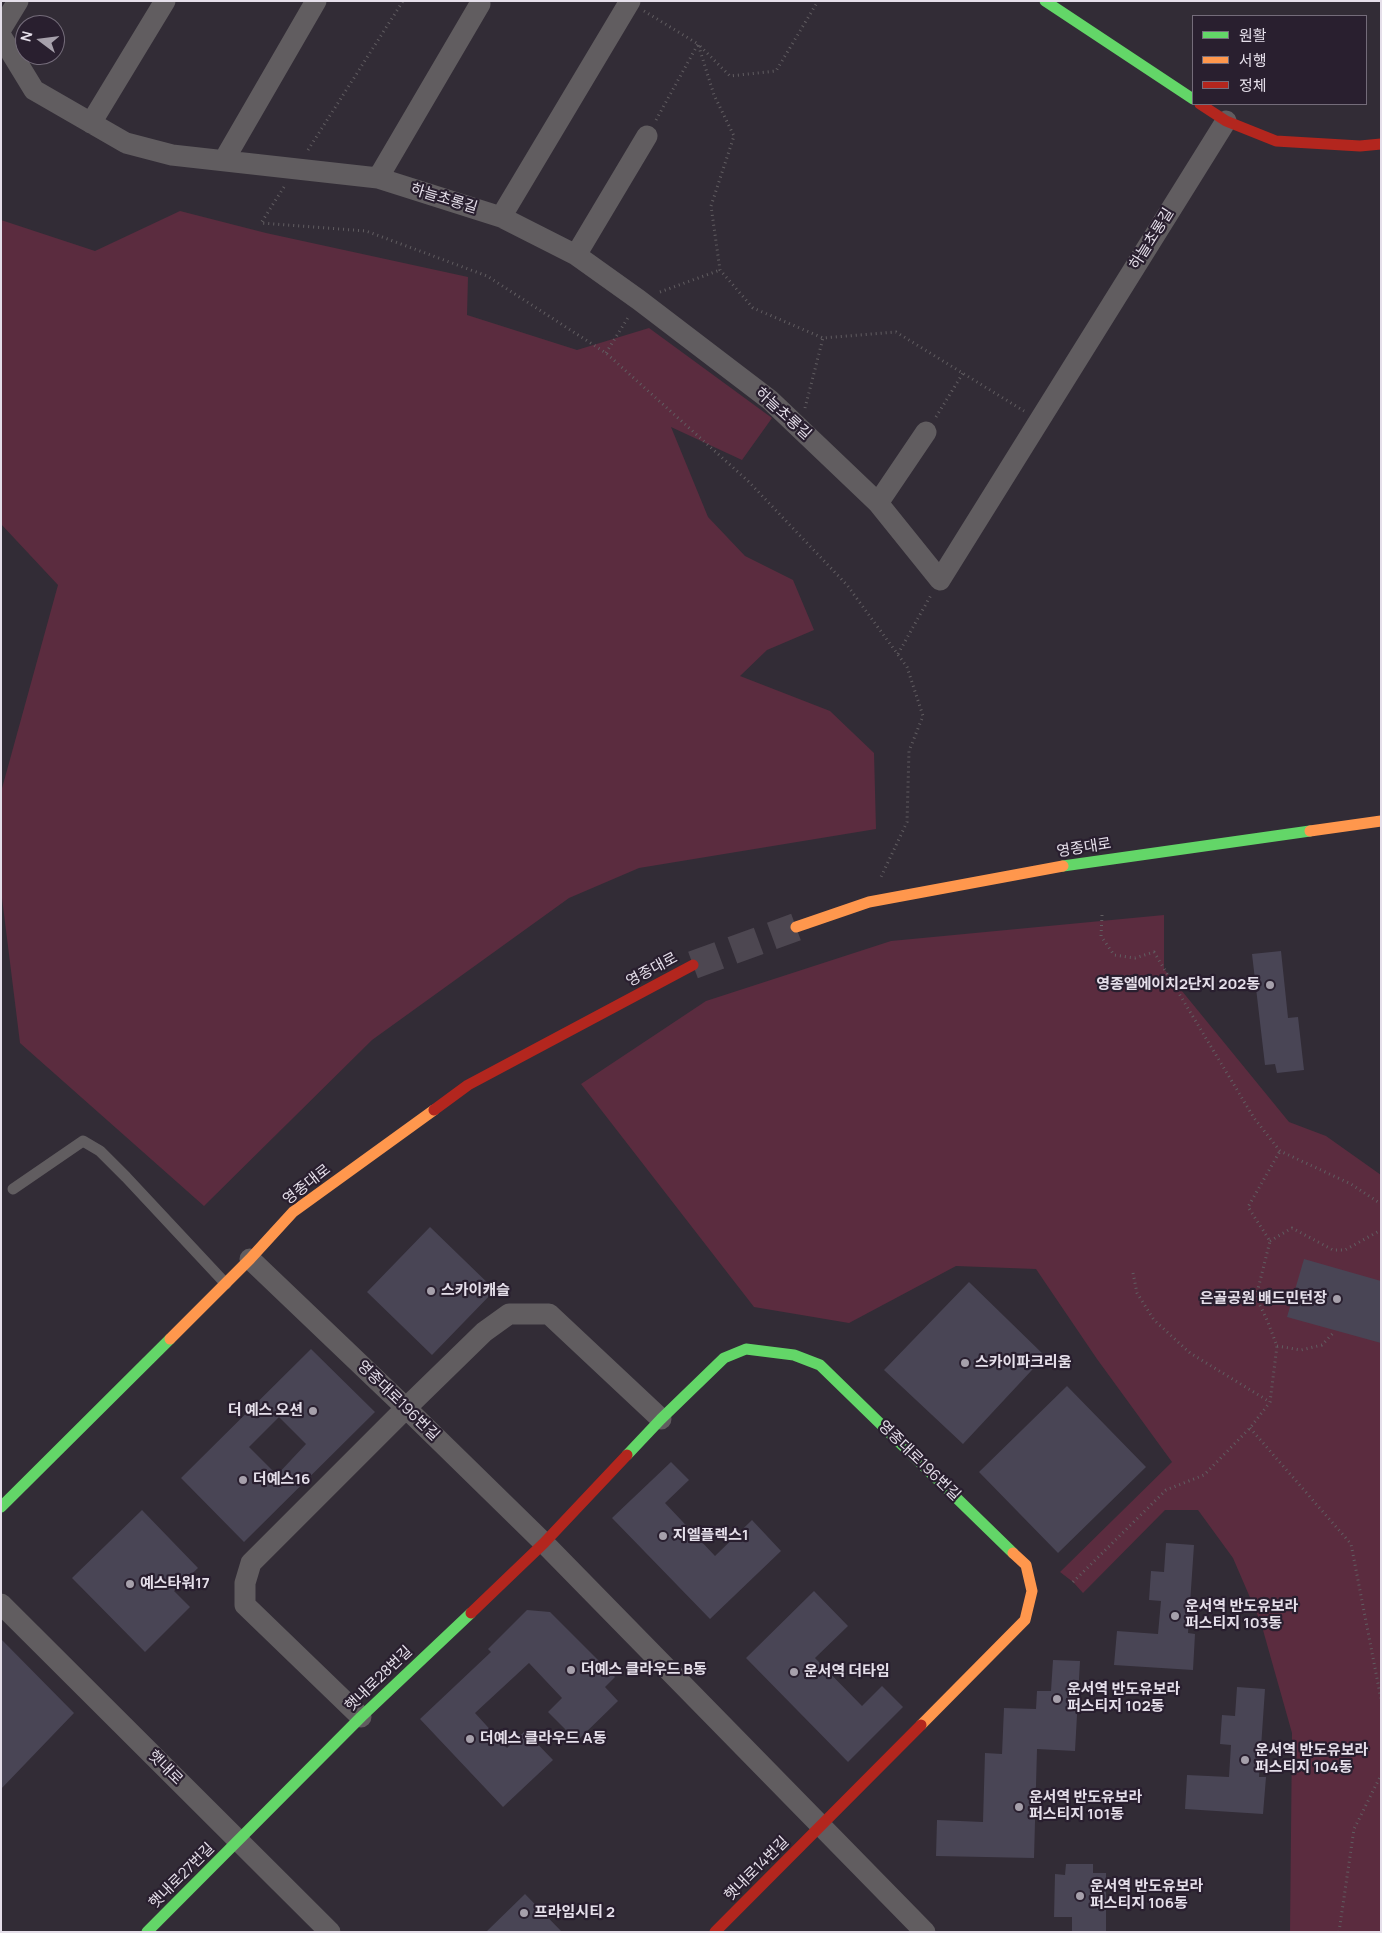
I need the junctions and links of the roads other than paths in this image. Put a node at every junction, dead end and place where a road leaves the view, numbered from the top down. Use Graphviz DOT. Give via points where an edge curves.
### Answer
graph roads {
  1 [pos="18,1"];
  2 [pos="165,1"];
  3 [pos="316,1"];
  4 [pos="1045,1"];
  5 [pos="480,4"];
  6 [pos="633,4"];
  7 [pos="1,29"];
  8 [pos="1,36"];
  9 [pos="1192,99"];
  10 [pos="1202,105"];
  11 [pos="1226,121"];
  12 [pos="91,123"];
  13 [pos="648,136"];
  14 [pos="1381,144"];
  15 [pos="224,160"];
  16 [pos="378,178"];
  17 [pos="501,217"];
  18 [pos="576,255"];
  19 [pos="926,432"];
  20 [pos="878,503"];
  21 [pos="1381,821"];
  22 [pos="796,927"];
  23 [pos="693,965"];
  24 [pos="13,1189"];
  25 [pos="250,1259"];
  26 [pos="226,1284"];
  27 [pos="406,1408"];
  28 [pos="661,1419"];
  29 [pos="1,1507"];
  30 [pos="544,1543"];
  31 [pos="1,1604"];
  32 [pos="360,1717"];
  33 [pos="820,1827"];
  34 [pos="238,1841"];
  35 [pos="147,1932"];
  36 [pos="330,1932"];
  37 [pos="715,1932"];
  38 [pos="925,1932"];
  1 -- 7 [label="street"];
  2 -- 12 [label="street"];
  3 -- 15 [label="street"];
  4 -- 9 [label="street"];
  5 -- 16 [label="street"];
  6 -- 17 [label="street"];
  8 -- 12 [label="street, 하늘초롱길" via="34,90"];
  10 -- 11 [label="street"];
  11 -- 14 [label="street" via="1276,141 1360,146"];
  11 -- 20 [label="street, 하늘초롱길" via="940,580"];
  12 -- 15 [label="street, 하늘초롱길" via="126,143 172,155"];
  13 -- 18 [label="street"];
  15 -- 16 [label="street, 하늘초롱길"];
  16 -- 17 [label="street, 하늘초롱길"];
  17 -- 18 [label="street, 하늘초롱길"];
  18 -- 20 [label="street, 하늘초롱길" via="770,400"];
  19 -- 20 [label="street"];
  21 -- 22 [label="street, 영종대로" via="1080,863 869,902"];
  23 -- 25 [label="street, 영종대로" via="468,1085 293,1212"];
  24 -- 26 [label="lane" via="83,1141 100,1151"];
  25 -- 26 [label="street, 영종대로"];
  25 -- 27 [label="street, 영종대로196번길"];
  26 -- 29 [label="street, 영종대로"];
  27 -- 28 [label="street" via="484,1332 509,1314 549,1314"];
  27 -- 30 [label="street, 영종대로196번길"];
  27 -- 32 [label="street" via="251,1563 245,1584 245,1605"];
  28 -- 30 [label="street, 영종대로196번길"];
  28 -- 33 [label="street, 영종대로196번길" via="724,1358 746,1349 794,1355 820,1365 1026,1565 1032,1591 1025,1620"];
  30 -- 32 [label="street, 햇내로28번길"];
  30 -- 33 [label="street, 영종대로196번길"];
  31 -- 34 [label="street, 햇내로"];
  32 -- 34 [label="street, 햇내로28번길"];
  33 -- 37 [label="street, 햇내로14번길"];
  33 -- 38 [label="street, 영종대로196번길"];
  34 -- 35 [label="street, 햇내로27번길"];
  34 -- 36 [label="street, 햇내로"];
}
